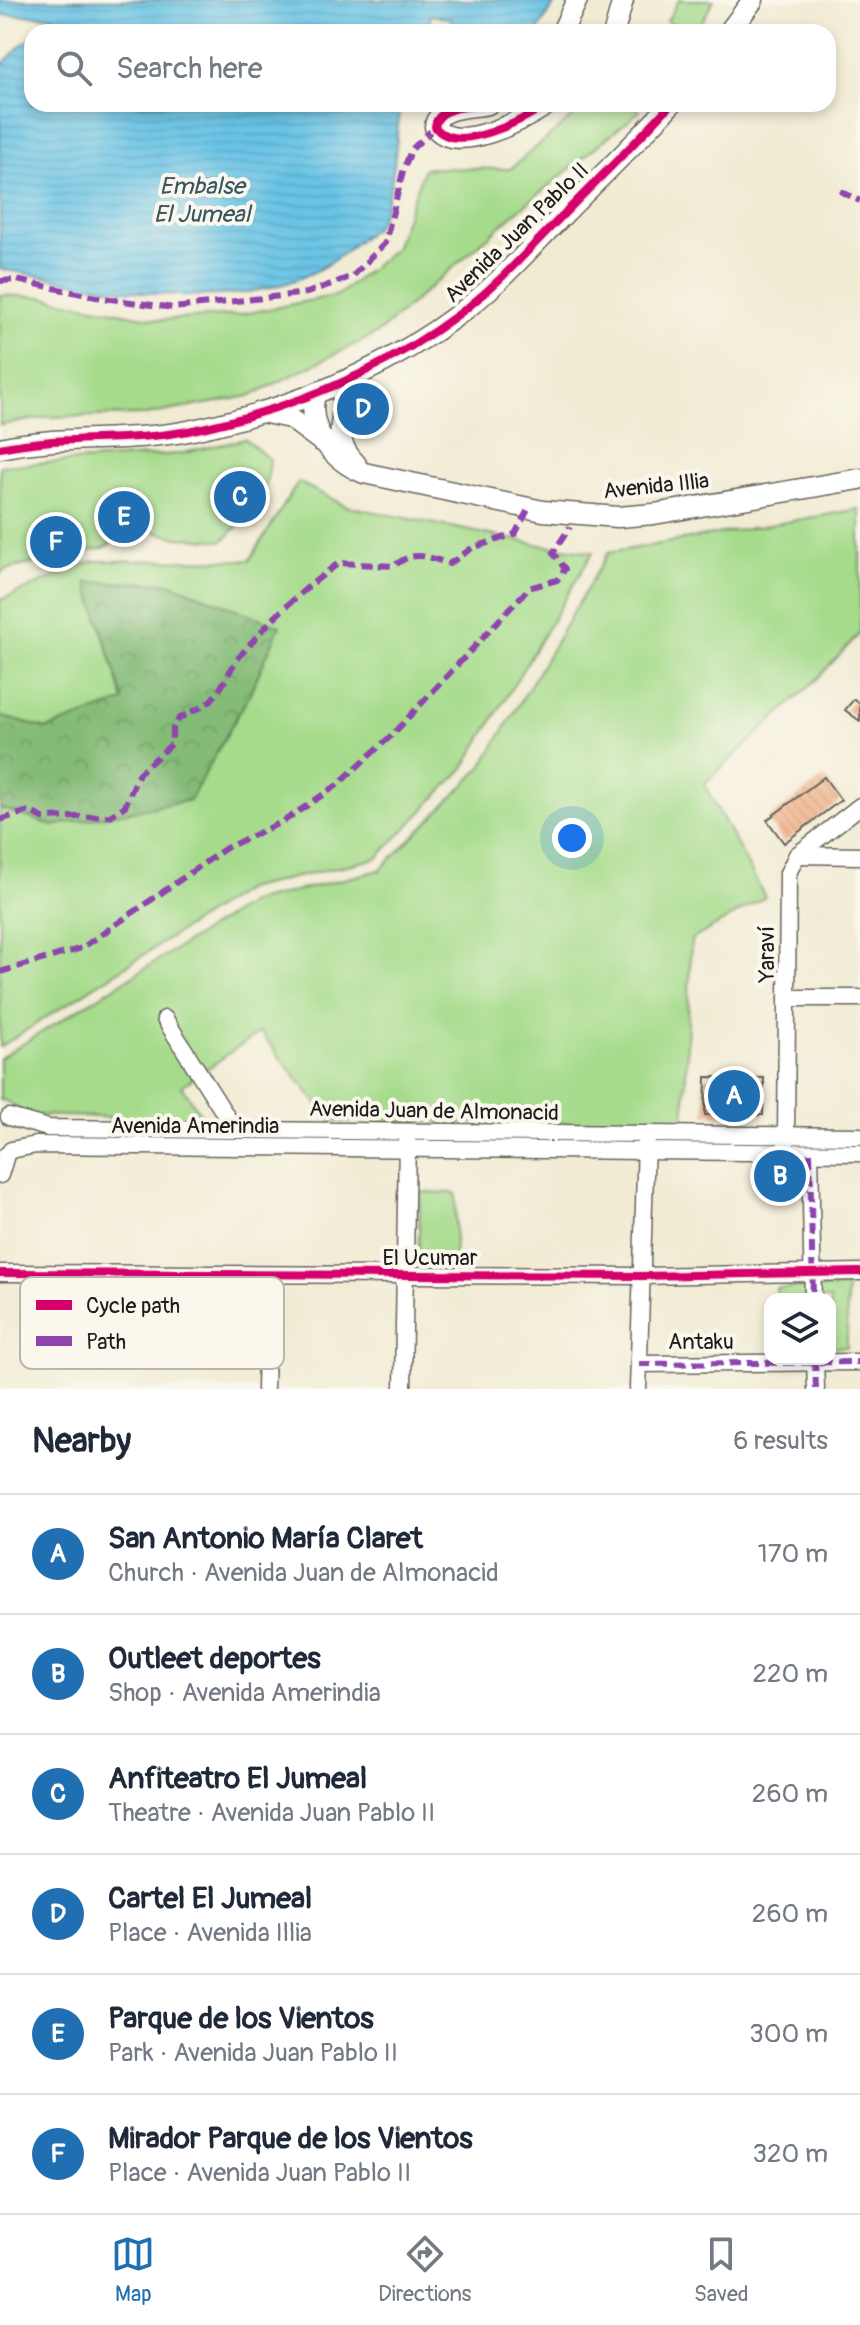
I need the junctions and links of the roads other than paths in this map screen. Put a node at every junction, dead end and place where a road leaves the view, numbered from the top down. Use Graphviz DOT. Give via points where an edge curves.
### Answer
graph roads {
  1 [pos="577,0"];
  2 [pos="623,0"];
  3 [pos="753,0"];
  4 [pos="566,24"];
  5 [pos="616,24"];
  6 [pos="735,24"];
  7 [pos="450,112"];
  8 [pos="532,112"];
  9 [pos="663,112"];
  10 [pos="339,385"];
  11 [pos="315,394"];
  12 [pos="261,412"];
  13 [pos="326,444"];
  14 [pos="0,448"];
  15 [pos="364,473"];
  16 [pos="860,479"];
  17 [pos="860,806"];
  18 [pos="797,855"];
  19 [pos="860,856"];
  20 [pos="787,998"];
  21 [pos="860,998"];
  22 [pos="165,1019"];
  23 [pos="4,1114"];
  24 [pos="235,1130"];
  25 [pos="786,1135"];
  26 [pos="860,1136"];
  27 [pos="407,1140"];
  28 [pos="646,1142"];
  29 [pos="786,1152"];
  30 [pos="810,1153"];
  31 [pos="860,1153"];
  32 [pos="5,1154"];
  33 [pos="0,1175"];
  34 [pos="813,1272"];
  35 [pos="860,1272"];
  36 [pos="0,1273"];
  37 [pos="136,1274"];
  38 [pos="268,1275"];
  39 [pos="404,1275"];
  40 [pos="642,1276"];
  41 [pos="136,1277"];
  42 [pos="813,1293"];
  43 [pos="836,1361"];
  44 [pos="764,1362"];
  45 [pos="860,1362"];
  46 [pos="639,1364"];
  47 [pos="815,1365"];
  48 [pos="266,1369"];
  49 [pos="265,1389"];
  50 [pos="403,1389"];
  51 [pos="638,1389"];
  52 [pos="816,1389"];
  1 -- 4 [label="main road"];
  2 -- 5 [label="main road"];
  3 -- 6 [label="main road"];
  7 -- 8 [label="main road" via="441,114 435,127 452,137 489,134"];
  9 -- 10 [label="main road, Avenida Juan Pablo II" via="461,313"];
  10 -- 11 [label="main road, Avenida Juan Pablo II"];
  10 -- 15 [label="main road" via="345,405 339,428 342,442"];
  11 -- 12 [label="main road, Avenida Juan Pablo II"];
  11 -- 13 [label="main road" via="315,421"];
  12 -- 13 [label="main road, Avenida Illia" via="290,418"];
  12 -- 14 [label="main road, Avenida Juan Pablo II" via="158,436"];
  13 -- 15 [label="main road, Avenida Illia" via="338,460"];
  15 -- 16 [label="main road, Avenida Illia" via="543,511 618,517"];
  17 -- 18 [label="street"];
  18 -- 19 [label="street"];
  18 -- 20 [label="street, Yaraví" via="788,873"];
  20 -- 21 [label="street"];
  20 -- 25 [label="street, Yaraví"];
  22 -- 24 [label="street"];
  23 -- 24 [label="street, Avenida Juan de Almonacid" via="48,1128"];
  23 -- 32 [label="street" via="16,1137"];
  24 -- 27 [label="street, Avenida Juan de Almonacid"];
  25 -- 26 [label="street"];
  25 -- 28 [label="street"];
  25 -- 29 [label="street, Yaraví"];
  27 -- 28 [label="street, Avenida Amerindia"];
  27 -- 32 [label="street, Avenida Amerindia" via="36,1145"];
  27 -- 39 [label="street"];
  28 -- 29 [label="street, Avenida Amerindia"];
  28 -- 40 [label="street"];
  29 -- 30 [label="street, Avenida Amerindia"];
  30 -- 31 [label="street, Avenida Amerindia"];
  30 -- 34 [label="street"];
  32 -- 33 [label="street"];
  34 -- 35 [label="street, El Ucumar"];
  34 -- 40 [label="street, El Ucumar"];
  34 -- 42 [label="street"];
  36 -- 37 [label="street, El Ucumar"];
  37 -- 38 [label="street, El Ucumar"];
  37 -- 41 [label="street"];
  38 -- 39 [label="street, El Ucumar"];
  39 -- 40 [label="street, El Ucumar"];
  39 -- 50 [label="street"];
  40 -- 46 [label="street"];
  43 -- 45 [label="street, Antaku"];
  44 -- 46 [label="street, Antaku"];
  46 -- 51 [label="street"];
  47 -- 52 [label="street"];
  48 -- 49 [label="street"];
}
